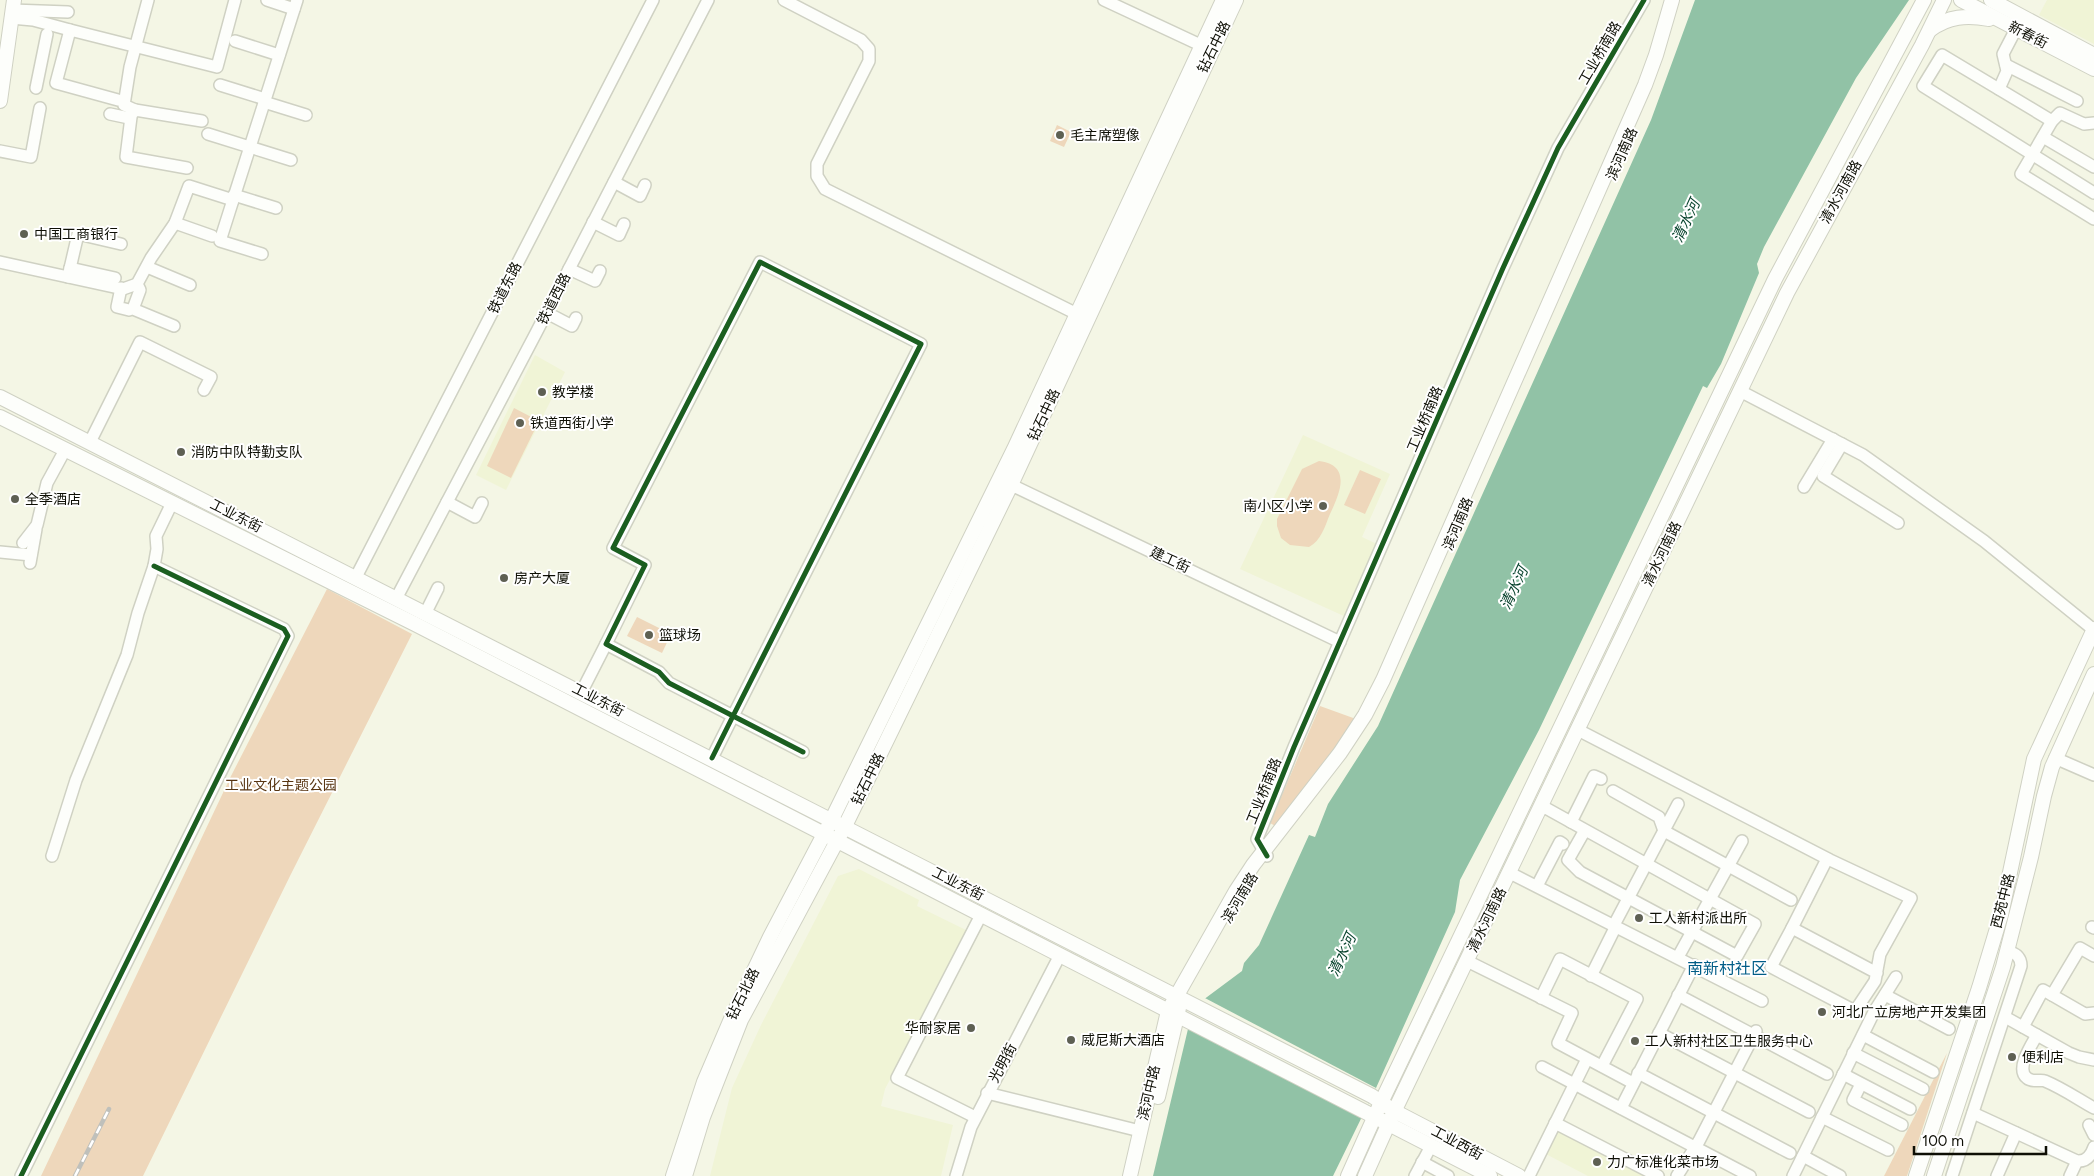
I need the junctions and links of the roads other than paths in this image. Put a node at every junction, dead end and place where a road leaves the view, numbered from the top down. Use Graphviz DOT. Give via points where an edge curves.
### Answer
graph roads {
  1 [pos="148,0"];
  2 [pos="236,0"];
  3 [pos="267,0"];
  4 [pos="653,0"];
  5 [pos="708,0"];
  6 [pos="784,0"];
  7 [pos="1104,0"];
  8 [pos="1222,0"];
  9 [pos="1236,0"];
  10 [pos="1644,0"];
  11 [pos="1672,0"];
  12 [pos="1679,0"];
  13 [pos="1924,0"];
  14 [pos="1944,0"];
  15 [pos="1961,0"];
  16 [pos="1991,0"];
  17 [pos="296,4"];
  18 [pos="13,9"];
  19 [pos="68,12"];
  20 [pos="2001,21"];
  21 [pos="2016,29"];
  22 [pos="70,30"];
  23 [pos="1929,30"];
  24 [pos="47,34"];
  25 [pos="235,41"];
  26 [pos="135,48"];
  27 [pos="1206,48"];
  28 [pos="279,55"];
  29 [pos="2094,55"];
  30 [pos="2006,65"];
  31 [pos="2094,69"];
  32 [pos="220,85"];
  33 [pos="36,88"];
  34 [pos="1999,89"];
  35 [pos="118,100"];
  36 [pos="265,100"];
  37 [pos="0,101"];
  38 [pos="2077,101"];
  39 [pos="40,108"];
  40 [pos="133,113"];
  41 [pos="110,114"];
  42 [pos="306,115"];
  43 [pos="202,121"];
  44 [pos="2052,121"];
  45 [pos="2094,123"];
  46 [pos="208,134"];
  47 [pos="2043,137"];
  48 [pos="250,147"];
  49 [pos="0,151"];
  50 [pos="2032,155"];
  51 [pos="292,160"];
  52 [pos="2094,167"];
  53 [pos="187,168"];
  54 [pos="614,182"];
  55 [pos="645,185"];
  56 [pos="2094,193"];
  57 [pos="233,197"];
  58 [pos="276,208"];
  59 [pos="2094,219"];
  60 [pos="593,222"];
  61 [pos="175,224"];
  62 [pos="624,224"];
  63 [pos="212,236"];
  64 [pos="121,244"];
  65 [pos="262,254"];
  66 [pos="0,262"];
  67 [pos="146,267"];
  68 [pos="569,268"];
  69 [pos="600,271"];
  70 [pos="69,272"];
  71 [pos="118,283"];
  72 [pos="136,284"];
  73 [pos="190,285"];
  74 [pos="130,310"];
  75 [pos="547,313"];
  76 [pos="1082,317"];
  77 [pos="576,318"];
  78 [pos="174,326"];
  79 [pos="204,390"];
  80 [pos="1740,391"];
  81 [pos="0,397"];
  82 [pos="4,420"];
  83 [pos="90,442"];
  84 [pos="1838,442"];
  85 [pos="65,450"];
  86 [pos="150,473"];
  87 [pos="1005,482"];
  88 [pos="1804,487"];
  89 [pos="142,488"];
  90 [pos="202,499"];
  91 [pos="447,502"];
  92 [pos="172,503"];
  93 [pos="482,503"];
  94 [pos="194,514"];
  95 [pos="1898,523"];
  96 [pos="37,525"];
  97 [pos="23,543"];
  98 [pos="0,552"];
  99 [pos="154,566"];
  100 [pos="356,577"];
  101 [pos="438,588"];
  102 [pos="397,597"];
  103 [pos="426,612"];
  104 [pos="2094,630"];
  105 [pos="1340,642"];
  106 [pos="606,644"];
  107 [pos="2094,674"];
  108 [pos="582,692"];
  109 [pos="733,716"];
  110 [pos="1578,730"];
  111 [pos="803,752"];
  112 [pos="712,758"];
  113 [pos="2055,758"];
  114 [pos="2094,775"];
  115 [pos="1601,779"];
  116 [pos="1613,791"];
  117 [pos="1678,804"];
  118 [pos="1542,806"];
  119 [pos="832,819"];
  120 [pos="1572,822"];
  121 [pos="846,826"];
  122 [pos="1585,830"];
  123 [pos="1664,831"];
  124 [pos="824,834"];
  125 [pos="837,841"];
  126 [pos="1742,841"];
  127 [pos="1563,844"];
  128 [pos="1265,854"];
  129 [pos="52,856"];
  130 [pos="1827,858"];
  131 [pos="1646,864"];
  132 [pos="1728,866"];
  133 [pos="1510,872"];
  134 [pos="1537,886"];
  135 [pos="1628,898"];
  136 [pos="1710,899"];
  137 [pos="1791,900"];
  138 [pos="981,915"];
  139 [pos="1615,926"];
  140 [pos="1792,928"];
  141 [pos="1692,932"];
  142 [pos="2007,951"];
  143 [pos="1060,955"];
  144 [pos="2094,956"];
  145 [pos="1678,957"];
  146 [pos="1467,961"];
  147 [pos="1694,965"];
  148 [pos="1877,973"];
  149 [pos="1591,976"];
  150 [pos="1896,977"];
  151 [pos="1678,995"];
  152 [pos="1885,995"];
  153 [pos="2052,995"];
  154 [pos="1541,998"];
  155 [pos="1184,999"];
  156 [pos="1762,1001"];
  157 [pos="2094,1013"];
  158 [pos="1177,1016"];
  159 [pos="2005,1017"];
  160 [pos="2023,1027"];
  161 [pos="1949,1029"];
  162 [pos="1659,1033"];
  163 [pos="1755,1033"];
  164 [pos="1862,1035"];
  165 [pos="2037,1035"];
  166 [pos="1853,1053"];
  167 [pos="2094,1060"];
  168 [pos="1584,1063"];
  169 [pos="1916,1063"];
  170 [pos="1602,1066"];
  171 [pos="1542,1067"];
  172 [pos="1933,1072"];
  173 [pos="1734,1073"];
  174 [pos="1827,1074"];
  175 [pos="1843,1074"];
  176 [pos="1636,1078"];
  177 [pos="1907,1080"];
  178 [pos="1575,1083"];
  179 [pos="1861,1084"];
  180 [pos="1406,1087"];
  181 [pos="1923,1088"];
  182 [pos="987,1093"];
  183 [pos="1376,1102"];
  184 [pos="1620,1108"];
  185 [pos="2094,1108"];
  186 [pos="1910,1109"];
  187 [pos="1809,1112"];
  188 [pos="1714,1113"];
  189 [pos="1973,1113"];
  190 [pos="1392,1117"];
  191 [pos="1822,1117"];
  192 [pos="975,1118"];
  193 [pos="1555,1123"];
  194 [pos="1902,1125"];
  195 [pos="1416,1130"];
  196 [pos="1140,1131"];
  197 [pos="2016,1133"];
  198 [pos="1380,1142"];
  199 [pos="1431,1146"];
  200 [pos="1695,1147"];
  201 [pos="2094,1147"];
  202 [pos="1888,1150"];
  203 [pos="1790,1153"];
  204 [pos="1803,1156"];
  205 [pos="2080,1161"];
  206 [pos="1422,1162"];
  207 [pos="2094,1169"];
  208 [pos="21,1176"];
  209 [pos="673,1176"];
  210 [pos="684,1176"];
  211 [pos="956,1176"];
  212 [pos="1130,1176"];
  213 [pos="1140,1176"];
  214 [pos="1348,1176"];
  215 [pos="1365,1176"];
  216 [pos="1415,1176"];
  217 [pos="1448,1176"];
  218 [pos="1490,1176"];
  219 [pos="1519,1176"];
  220 [pos="1530,1176"];
  221 [pos="1658,1176"];
  222 [pos="1677,1176"];
  223 [pos="1750,1176"];
  224 [pos="1793,1176"];
  225 [pos="1840,1176"];
  226 [pos="1916,1176"];
  227 [pos="1934,1176"];
  228 [pos="1952,1176"];
  229 [pos="1997,1176"];
  230 [pos="2070,1176"];
  1 -- 26 [label="street"];
  2 -- 26 [label="street" via="217,67"];
  3 -- 17 [label="street"];
  4 -- 100 [label="street, 铁道东路"];
  5 -- 54 [label="street, 铁道西路"];
  6 -- 76 [label="street" via="861,40 869,49 869,61 817,164 817,176 825,189"];
  7 -- 27 [label="street"];
  8 -- 27 [label="main road, 钻石中路"];
  9 -- 27 [label="main road, 钻石中路"];
  10 -- 105 [label="street, 工业桥南路" via="1558,148"];
  11 -- 128 [label="main road, 滨河南路" via="1645,85 1383,680 1340,753"];
  12 -- 128 [label="main road, 滨河南路" via="1659,66 1637,120 1379,699 1349,753"];
  13 -- 183 [label="main road, 清水河南路" via="1775,279"];
  14 -- 23 [label="main road, 清水河南路"];
  15 -- 20 [label="main road, 新春街"];
  16 -- 29 [label="main road, 新春街"];
  17 -- 28 [label="street"];
  18 -- 19 [label="street"];
  18 -- 22 [label="street" via="32,20"];
  18 -- 37 [label="main road"];
  20 -- 21 [label="main road, 新春街"];
  20 -- 23 [label="main road" via="1964,16 1939,23"];
  21 -- 30 [label="street" via="2004,54"];
  21 -- 31 [label="main road, 新春街"];
  22 -- 26 [label="street"];
  22 -- 35 [label="street" via="56,83"];
  23 -- 80 [label="main road, 清水河南路" via="1808,253"];
  24 -- 33 [label="street"];
  25 -- 28 [label="street"];
  26 -- 40 [label="street" via="124,105"];
  27 -- 76 [label="main road, 钻石中路"];
  28 -- 36 [label="street"];
  30 -- 34 [label="street" via="2007,71"];
  30 -- 38 [label="street"];
  32 -- 36 [label="street"];
  34 -- 44 [label="street"];
  34 -- 50 [label="street" via="1942,55 1923,86"];
  36 -- 42 [label="street"];
  36 -- 48 [label="street"];
  39 -- 49 [label="street" via="31,157"];
  40 -- 41 [label="street"];
  40 -- 43 [label="street"];
  40 -- 53 [label="street" via="126,157"];
  44 -- 45 [label="street" via="2060,113 2084,124"];
  44 -- 47 [label="street"];
  46 -- 48 [label="street"];
  47 -- 50 [label="street"];
  47 -- 52 [label="street"];
  48 -- 51 [label="street"];
  48 -- 57 [label="street"];
  50 -- 56 [label="street"];
  50 -- 59 [label="street" via="2021,174"];
  54 -- 55 [label="street" via="640,196"];
  54 -- 60 [label="street, 铁道西路"];
  57 -- 58 [label="street"];
  57 -- 61 [label="street" via="189,186"];
  57 -- 65 [label="street" via="220,241"];
  60 -- 62 [label="street" via="619,235"];
  60 -- 68 [label="street, 铁道西路"];
  61 -- 63 [label="street"];
  61 -- 67 [label="street"];
  64 -- 70 [label="street" via="78,234"];
  66 -- 70 [label="street"];
  67 -- 72 [label="street"];
  67 -- 73 [label="street"];
  68 -- 69 [label="street" via="595,281"];
  68 -- 75 [label="street, 铁道西路"];
  70 -- 71 [label="street"];
  71 -- 72 [label="street"];
  71 -- 74 [label="street" via="117,307"];
  72 -- 78 [label="street" via="140,290 133,309"];
  75 -- 77 [label="street" via="572,326"];
  75 -- 91 [label="street, 铁道西路"];
  76 -- 87 [label="main road, 钻石中路"];
  79 -- 83 [label="street" via="211,377 140,342"];
  80 -- 84 [label="street"];
  80 -- 110 [label="main road, 清水河南路"];
  81 -- 83 [label="main road, 工业东街"];
  82 -- 85 [label="main road, 工业东街"];
  83 -- 86 [label="main road, 工业东街"];
  84 -- 88 [label="street"];
  84 -- 95 [label="street" via="1823,476"];
  84 -- 104 [label="street" via="1862,455 1984,541"];
  85 -- 89 [label="main road, 工业东街"];
  85 -- 96 [label="street" via="47,483"];
  86 -- 89 [label="main road"];
  86 -- 90 [label="main road, 工业东街"];
  87 -- 105 [label="street, 建工街"];
  87 -- 119 [label="main road, 钻石中路"];
  87 -- 121 [label="main road, 钻石中路"];
  89 -- 92 [label="main road, 工业东街"];
  90 -- 94 [label="main road"];
  90 -- 100 [label="main road, 工业东街"];
  91 -- 93 [label="street" via="475,517"];
  91 -- 102 [label="street, 铁道西路"];
  92 -- 94 [label="main road, 工业东街"];
  92 -- 99 [label="street" via="156,536"];
  94 -- 124 [label="main road, 工业东街"];
  96 -- 97 [label="street"];
  96 -- 98 [label="street" via="31,559"];
  99 -- 129 [label="street" via="122,669 76,780"];
  99 -- 208 [label="street" via="284,629 288,636"];
  100 -- 102 [label="main road, 工业东街"];
  101 -- 103 [label="street"];
  102 -- 103 [label="main road, 工业东街"];
  103 -- 108 [label="main road, 工业东街"];
  104 -- 226 [label="main road, 西苑中路" via="2034,759 2001,915"];
  105 -- 128 [label="street, 工业桥南路" via="1257,839"];
  106 -- 108 [label="street"];
  106 -- 109 [label="street" via="659,672 669,683"];
  106 -- 109 [label="street" via="646,565 612,548 760,262 921,344"];
  107 -- 113 [label="main road, 西苑中路"];
  108 -- 112 [label="main road, 工业东街"];
  109 -- 111 [label="street"];
  109 -- 112 [label="street"];
  110 -- 118 [label="main road, 清水河南路"];
  110 -- 130 [label="street"];
  112 -- 119 [label="main road, 工业东街"];
  113 -- 114 [label="street"];
  113 -- 142 [label="main road, 西苑中路"];
  115 -- 120 [label="street" via="1594,776"];
  116 -- 123 [label="street" via="1659,817"];
  117 -- 123 [label="street"];
  118 -- 120 [label="street"];
  118 -- 133 [label="main road, 清水河南路"];
  119 -- 121 [label="main road, 工业东街"];
  119 -- 124 [label="main road, 钻石北路"];
  120 -- 122 [label="street"];
  121 -- 125 [label="main road, 钻石北路"];
  121 -- 155 [label="main road, 工业东街"];
  122 -- 131 [label="street"];
  122 -- 135 [label="street" via="1568,860 1580,872"];
  123 -- 131 [label="street"];
  123 -- 132 [label="street"];
  124 -- 125 [label="main road, 工业东街"];
  124 -- 209 [label="main road, 钻石北路" via="770,937 716,1052"];
  125 -- 138 [label="main road, 工业东街"];
  125 -- 210 [label="main road, 钻石北路" via="741,1020"];
  126 -- 132 [label="street"];
  127 -- 134 [label="street" via="1560,842"];
  128 -- 155 [label="main road, 滨河南路" via="1236,890"];
  130 -- 140 [label="street"];
  130 -- 148 [label="street" via="1910,898 1880,954"];
  131 -- 135 [label="street"];
  131 -- 136 [label="street"];
  132 -- 136 [label="street"];
  132 -- 137 [label="street"];
  133 -- 134 [label="street"];
  133 -- 146 [label="main road, 清水河南路"];
  134 -- 139 [label="street"];
  135 -- 139 [label="street"];
  135 -- 141 [label="street"];
  136 -- 141 [label="street"];
  136 -- 141 [label="street" via="1755,924 1737,956"];
  138 -- 143 [label="main road, 工业东街"];
  138 -- 192 [label="street" via="897,1078"];
  139 -- 145 [label="street"];
  139 -- 149 [label="street"];
  140 -- 148 [label="street"];
  140 -- 148 [label="street" via="1771,968 1855,1011 1876,981"];
  141 -- 145 [label="street"];
  142 -- 159 [label="street" via="2018,956 2021,966"];
  142 -- 227 [label="main road, 西苑中路"];
  143 -- 158 [label="main road, 工业东街"];
  143 -- 182 [label="street, 光明街"];
  144 -- 153 [label="street" via="2080,948"];
  145 -- 147 [label="street"];
  146 -- 154 [label="street"];
  146 -- 180 [label="main road, 清水河南路"];
  147 -- 151 [label="street"];
  147 -- 156 [label="street"];
  149 -- 154 [label="street" via="1560,959"];
  149 -- 170 [label="street" via="1637,999"];
  150 -- 152 [label="street"];
  151 -- 162 [label="street"];
  151 -- 163 [label="street"];
  152 -- 161 [label="street"];
  152 -- 164 [label="street"];
  153 -- 157 [label="street" via="2085,1014"];
  153 -- 160 [label="street" via="2043,990"];
  154 -- 170 [label="street" via="1572,1013 1558,1043"];
  155 -- 158 [label="main road, 滨河南路"];
  155 -- 183 [label="main road, 工业东街"];
  158 -- 183 [label="main road, 工业东街"];
  158 -- 196 [label="main road, 滨河中路"];
  158 -- 213 [label="main road, 滨河中路"];
  159 -- 160 [label="street"];
  159 -- 189 [label="street"];
  160 -- 165 [label="street"];
  162 -- 173 [label="street"];
  162 -- 176 [label="street"];
  163 -- 173 [label="street"];
  163 -- 174 [label="street"];
  164 -- 166 [label="street"];
  164 -- 169 [label="street"];
  165 -- 167 [label="street" via="2079,1057"];
  165 -- 185 [label="street" via="2024,1062 2026,1078 2043,1080"];
  166 -- 175 [label="street"];
  166 -- 177 [label="street"];
  168 -- 178 [label="street"];
  169 -- 172 [label="street"];
  169 -- 177 [label="street"];
  170 -- 176 [label="street"];
  171 -- 178 [label="street"];
  173 -- 187 [label="street"];
  173 -- 188 [label="street"];
  175 -- 179 [label="street"];
  175 -- 191 [label="street"];
  176 -- 184 [label="street"];
  176 -- 188 [label="street"];
  177 -- 181 [label="street"];
  178 -- 184 [label="street"];
  178 -- 193 [label="street"];
  179 -- 186 [label="street"];
  179 -- 194 [label="street" via="1853,1100"];
  180 -- 190 [label="main road, 清水河南路"];
  180 -- 195 [label="main road" via="1407,1108"];
  182 -- 192 [label="street, 光明街"];
  182 -- 196 [label="street"];
  183 -- 190 [label="main road, 工业西街"];
  183 -- 214 [label="main road" via="1368,1116 1370,1127"];
  184 -- 200 [label="street"];
  188 -- 200 [label="street"];
  188 -- 203 [label="street"];
  189 -- 197 [label="street"];
  189 -- 228 [label="street"];
  190 -- 195 [label="main road, 工业西街"];
  190 -- 198 [label="main road, 清水河南路"];
  191 -- 202 [label="street"];
  191 -- 204 [label="street"];
  192 -- 211 [label="street, 光明街"];
  193 -- 220 [label="street"];
  193 -- 221 [label="street"];
  195 -- 198 [label="main road" via="1387,1136"];
  195 -- 199 [label="main road, 工业西街"];
  195 -- 219 [label="main road, 工业西街"];
  196 -- 212 [label="main road, 滨河中路"];
  197 -- 205 [label="street"];
  197 -- 229 [label="street"];
  198 -- 215 [label="main road, 清水河南路"];
  199 -- 206 [label="street"];
  199 -- 218 [label="main road, 工业西街"];
  200 -- 222 [label="street"];
  200 -- 223 [label="street"];
  201 -- 205 [label="street" via="2088,1158"];
  204 -- 224 [label="street"];
  204 -- 225 [label="street"];
  205 -- 207 [label="street"];
  205 -- 230 [label="street"];
  206 -- 216 [label="street"];
  206 -- 217 [label="street"];
}
